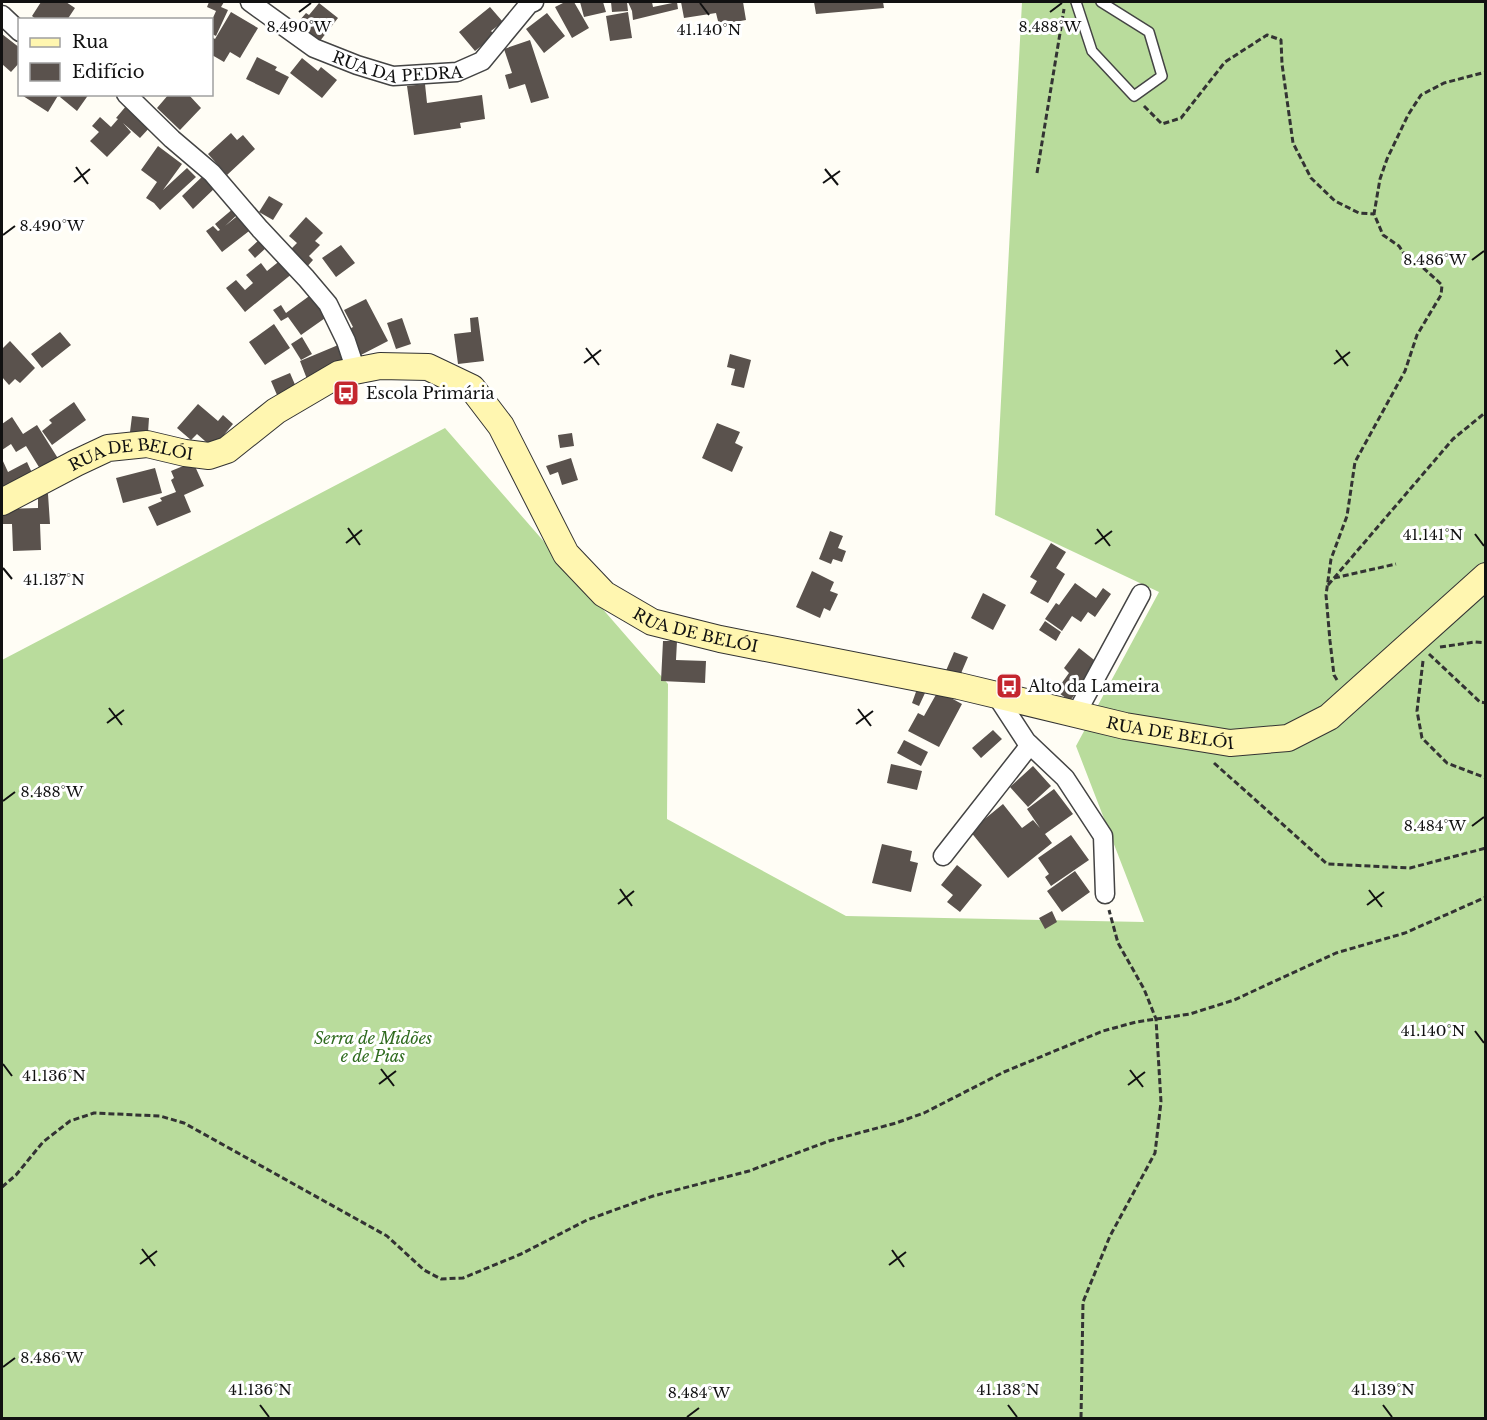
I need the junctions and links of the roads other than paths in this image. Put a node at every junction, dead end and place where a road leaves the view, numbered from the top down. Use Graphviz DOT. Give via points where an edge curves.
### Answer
graph roads {
  1 [pos="250,2"];
  2 [pos="534,2"];
  3 [pos="1076,2"];
  4 [pos="1101,2"];
  5 [pos="2,15"];
  6 [pos="18,30"];
  7 [pos="128,96"];
  8 [pos="356,371"];
  9 [pos="2,502"];
  10 [pos="1485,576"];
  11 [pos="1141,594"];
  12 [pos="996,695"];
  13 [pos="1076,714"];
  14 [pos="1030,745"];
  15 [pos="943,856"];
  16 [pos="1105,894"];
  1 -- 2 [label="street, RUA DA PEDRA" via="314,48 393,76 458,72 482,61"];
  3 -- 4 [label="lane" via="1092,51 1134,96 1162,76 1149,32"];
  5 -- 6 [label="street"];
  7 -- 8 [label="street" via="212,173 328,304"];
  8 -- 9 [label="street, RUA DE BELÓI" via="339,374 276,411 227,450 209,456 147,444 108,448"];
  8 -- 12 [label="street, RUA DE BELÓI" via="380,366 428,367 472,388 501,426 566,554 604,594 652,622"];
  10 -- 13 [label="street, RUA DE BELÓI" via="1419,645 1329,717 1288,738 1230,742 1125,726"];
  11 -- 13 [label="street"];
  12 -- 13 [label="street, RUA DE BELÓI"];
  12 -- 14 [label="street"];
  14 -- 15 [label="street"];
  14 -- 16 [label="street" via="1065,778 1102,836"];
}
